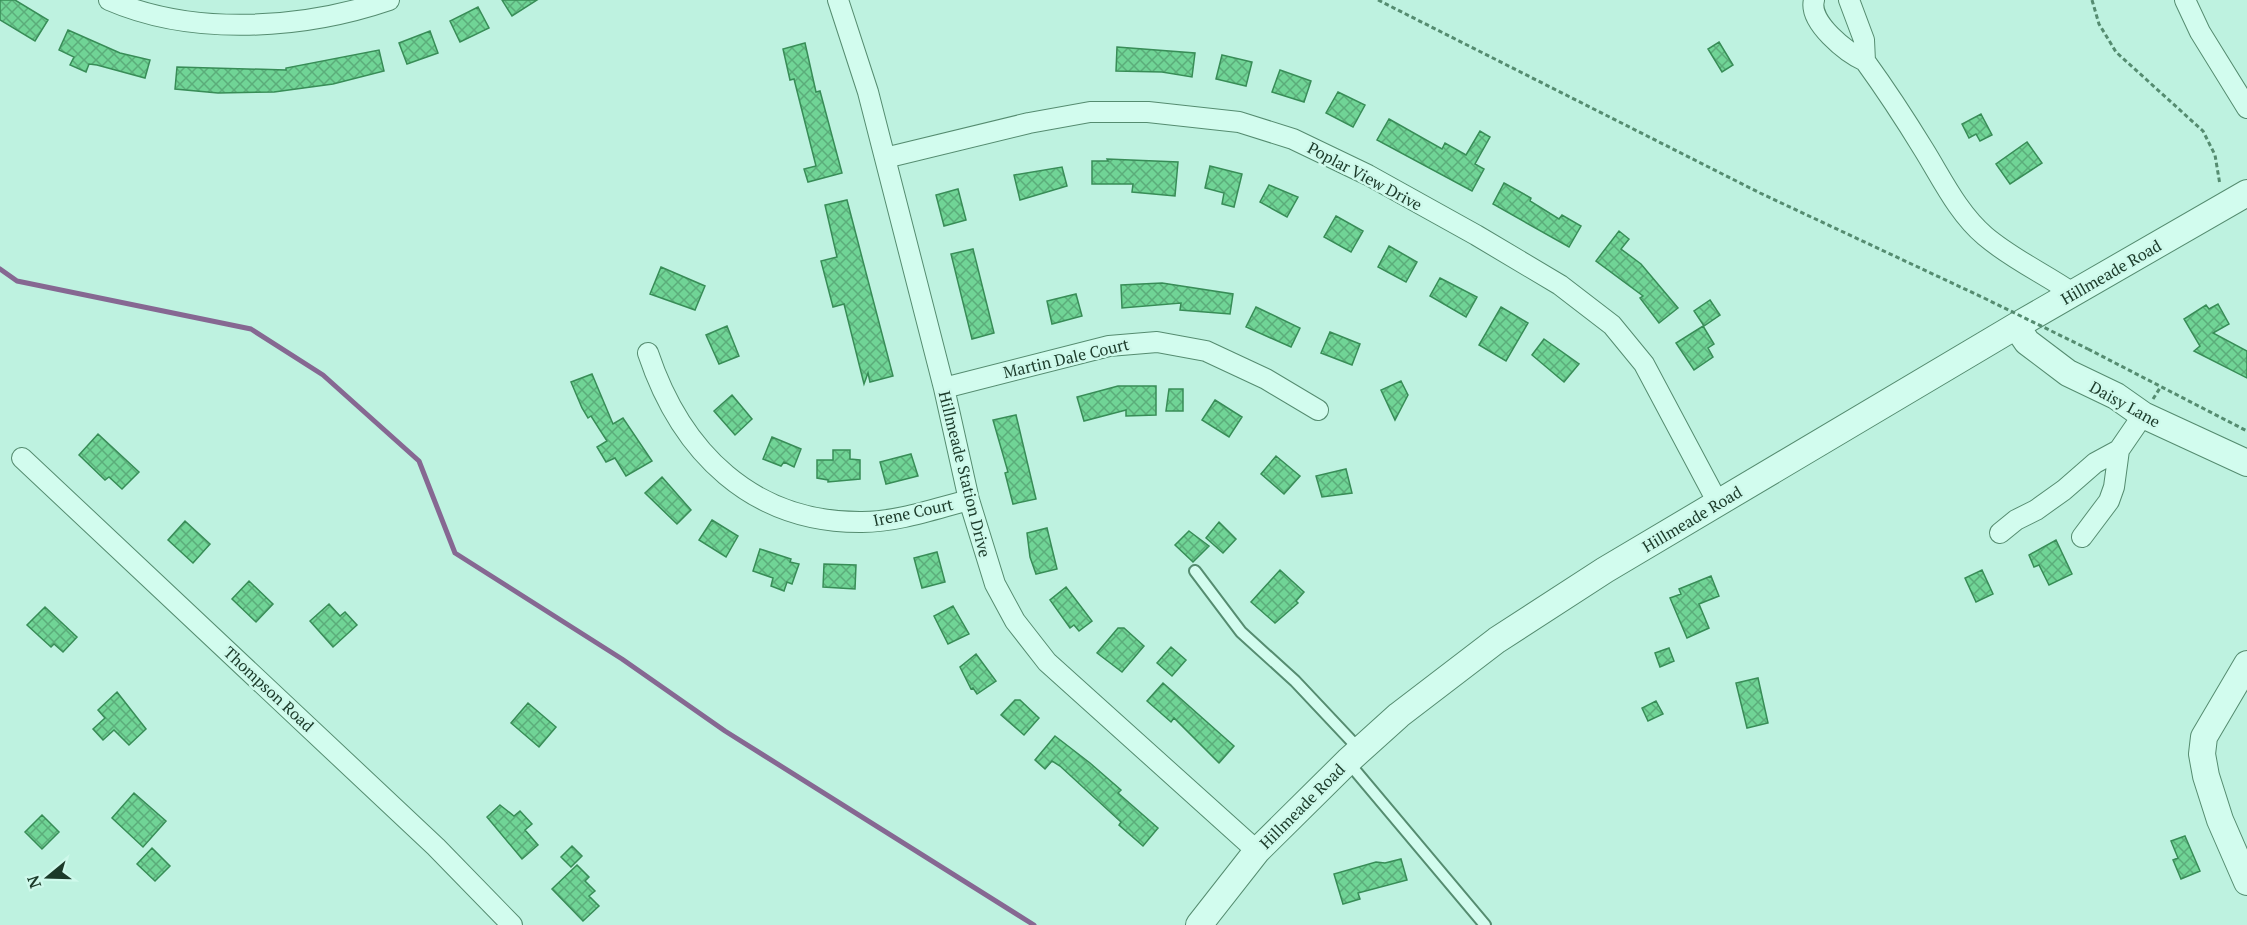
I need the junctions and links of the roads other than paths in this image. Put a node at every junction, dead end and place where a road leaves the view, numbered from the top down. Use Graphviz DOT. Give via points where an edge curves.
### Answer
graph roads {
  1 [pos="109,0"];
  2 [pos="389,0"];
  3 [pos="838,0"];
  4 [pos="1814,0"];
  5 [pos="1849,0"];
  6 [pos="2185,0"];
  7 [pos="1865,61"];
  8 [pos="2247,108"];
  9 [pos="885,158"];
  10 [pos="2247,193"];
  11 [pos="2074,294"];
  12 [pos="2016,326"];
  13 [pos="648,353"];
  14 [pos="944,388"];
  15 [pos="1318,410"];
  16 [pos="2143,415"];
  17 [pos="2119,450"];
  18 [pos="22,458"];
  19 [pos="2247,464"];
  20 [pos="969,500"];
  21 [pos="1718,503"];
  22 [pos="2000,533"];
  23 [pos="2082,537"];
  24 [pos="1195,571"];
  25 [pos="2247,664"];
  26 [pos="1354,756"];
  27 [pos="1257,851"];
  28 [pos="2247,882"];
  29 [pos="512,925"];
  30 [pos="1199,925"];
  31 [pos="1485,925"];
  1 -- 2 [label="street" via="179,19 255,24 343,14"];
  3 -- 9 [label="street, Hillmeade Station Drive" via="848,23"];
  4 -- 7 [label="street" via="1816,19 1851,54"];
  5 -- 7 [label="street" via="1864,40"];
  6 -- 8 [label="street"];
  7 -- 11 [label="street" via="1955,202 1984,235"];
  9 -- 14 [label="street, Hillmeade Station Drive"];
  9 -- 21 [label="street, Poplar View Drive" via="1090,112 1148,112 1239,122 1293,139 1476,235 1560,285 1612,325 1644,364"];
  10 -- 11 [label="street, Hillmeade Road"];
  11 -- 12 [label="street, Hillmeade Road"];
  12 -- 16 [label="street, Daisy Lane" via="2043,355"];
  12 -- 21 [label="street, Hillmeade Road"];
  13 -- 20 [label="street, Irene Court" via="670,406 701,453 729,479 779,507 813,518 861,522"];
  14 -- 15 [label="street, Martin Dale Court" via="1109,346 1157,342 1206,351 1266,379"];
  14 -- 20 [label="street, Hillmeade Station Drive"];
  16 -- 17 [label="street"];
  16 -- 19 [label="street, Daisy Lane"];
  17 -- 22 [label="street" via="2095,463 2055,497"];
  17 -- 23 [label="street" via="2109,501"];
  18 -- 29 [label="street, Thompson Road" via="436,847"];
  20 -- 27 [label="street, Hillmeade Station Drive" via="995,584 1033,644 1064,677"];
  21 -- 26 [label="street, Hillmeade Road" via="1497,640"];
  24 -- 26 [label="lane" via="1241,632 1295,681"];
  25 -- 28 [label="street" via="2204,737 2202,754 2220,820"];
  26 -- 27 [label="street, Hillmeade Road"];
  26 -- 31 [label="lane"];
  27 -- 30 [label="street, Hillmeade Road"];
}
